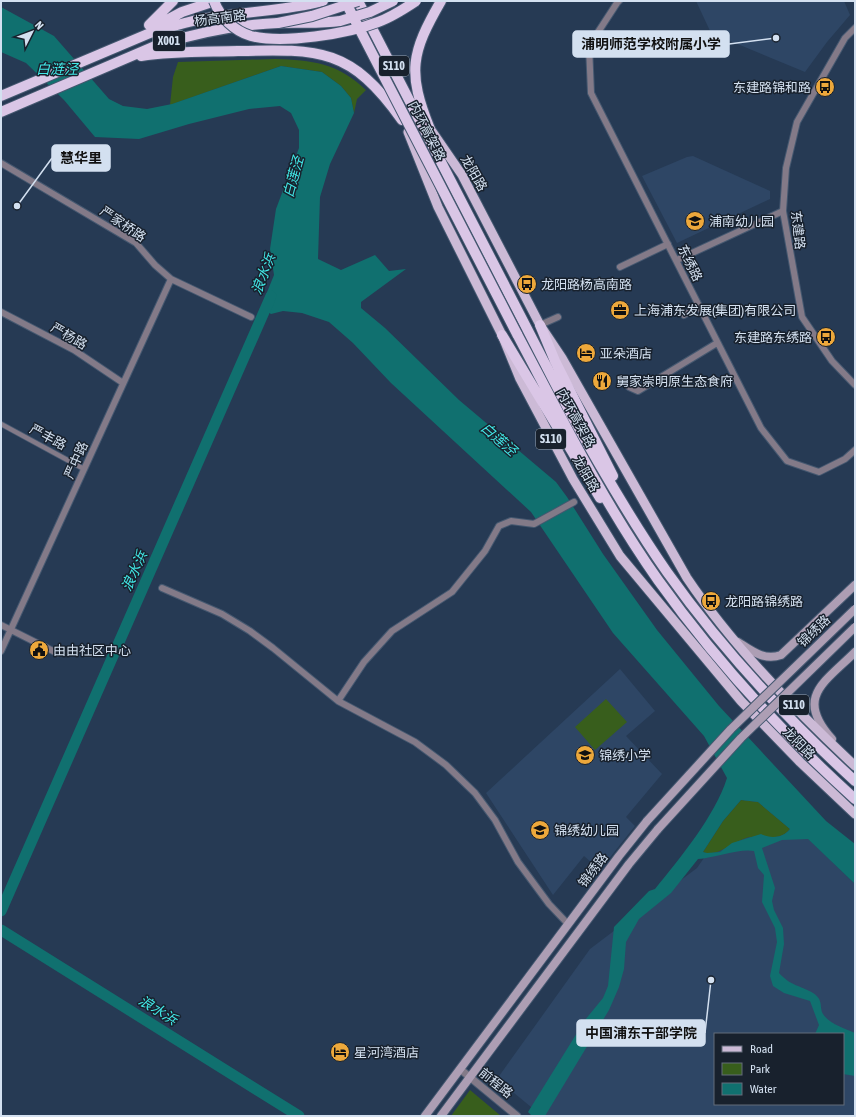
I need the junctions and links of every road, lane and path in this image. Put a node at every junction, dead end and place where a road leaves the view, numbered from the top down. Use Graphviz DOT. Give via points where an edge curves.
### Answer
graph roads {
  1 [pos="173,1"];
  2 [pos="214,1"];
  3 [pos="324,1"];
  4 [pos="341,1"];
  5 [pos="345,1"];
  6 [pos="359,1"];
  7 [pos="393,1"];
  8 [pos="416,1"];
  9 [pos="441,1"];
  10 [pos="620,1"];
  11 [pos="278,23"];
  12 [pos="855,28"];
  13 [pos="115,47"];
  14 [pos="123,60"];
  15 [pos="1,96"];
  16 [pos="1,112"];
  17 [pos="402,120"];
  18 [pos="430,128"];
  19 [pos="1,163"];
  20 [pos="783,211"];
  21 [pos="668,244"];
  22 [pos="677,260"];
  23 [pos="620,267"];
  24 [pos="172,279"];
  25 [pos="698,307"];
  26 [pos="1,312"];
  27 [pos="684,315"];
  28 [pos="558,317"];
  29 [pos="251,318"];
  30 [pos="540,325"];
  31 [pos="521,331"];
  32 [pos="502,335"];
  33 [pos="717,343"];
  34 [pos="123,383"];
  35 [pos="855,385"];
  36 [pos="628,387"];
  37 [pos="1,424"];
  38 [pos="855,450"];
  39 [pos="84,468"];
  40 [pos="574,502"];
  41 [pos="651,548"];
  42 [pos="641,556"];
  43 [pos="855,585"];
  44 [pos="162,588"];
  45 [pos="855,609"];
  46 [pos="1,625"];
  47 [pos="855,627"];
  48 [pos="10,630"];
  49 [pos="737,642"];
  50 [pos="1,651"];
  51 [pos="855,652"];
  52 [pos="57,653"];
  53 [pos="338,701"];
  54 [pos="855,765"];
  55 [pos="855,781"];
  56 [pos="855,799"];
  57 [pos="855,814"];
  58 [pos="568,924"];
  59 [pos="460,1069"];
  60 [pos="470,1078"];
  61 [pos="425,1116"];
  62 [pos="441,1116"];
  63 [pos="516,1116"];
  1 -- 13 [label="highway" via="145,28"];
  2 -- 8 [label="highway, bridge" via="223,17 236,29 250,36 271,38 327,35 348,31 378,22"];
  2 -- 13 [label="highway" via="182,12"];
  3 -- 13 [label="highway, 杨高南路 / X001" via="174,26"];
  4 -- 17 [label="main road, 龙阳路 / S110"];
  5 -- 31 [label="highway, 内环高架路, bridge"];
  6 -- 11 [label="highway, 杨高南路 / X001, bridge" via="312,16"];
  6 -- 18 [label="main road, 龙阳路 / S110"];
  6 -- 31 [label="highway, 内环高架路, bridge"];
  7 -- 11 [label="highway, bridge" via="370,12 340,21"];
  9 -- 18 [label="highway" via="422,36 416,58 415,76 419,96"];
  10 -- 21 [label="street, 东绣路" via="589,46 591,93"];
  11 -- 14 [label="highway, 杨高南路 / X001" via="227,28 179,38"];
  12 -- 20 [label="street, 东建路" via="831,61 797,122 786,168"];
  13 -- 15 [label="highway, 杨高南路"];
  14 -- 16 [label="highway, 杨高南路 / X001"];
  14 -- 17 [label="highway" via="174,52 286,50 317,53 346,63 358,71 381,93"];
  17 -- 32 [label="main road, 龙阳路 / S110" via="438,207"];
  18 -- 30 [label="main road, 龙阳路 / S110" via="470,189"];
  19 -- 24 [label="street, 严家桥路" via="136,243 155,265"];
  20 -- 22 [label="street"];
  20 -- 35 [label="street, 东建路" via="802,318 832,361"];
  21 -- 22 [label="street, 东绣路"];
  21 -- 23 [label="street"];
  22 -- 25 [label="street, 东绣路"];
  24 -- 29 [label="street, 严家桥路"];
  24 -- 34 [label="street, 严中路"];
  25 -- 27 [label="street"];
  25 -- 33 [label="street, 东绣路"];
  26 -- 34 [label="street, 严杨路" via="74,350"];
  28 -- 30 [label="street"];
  30 -- 41 [label="highway" via="558,368"];
  30 -- 49 [label="main road, 龙阳路 / S110" via="562,358 687,578"];
  31 -- 41 [label="highway, 内环高架路"];
  31 -- 42 [label="highway, 内环高架路" via="590,470"];
  32 -- 42 [label="highway" via="587,479"];
  32 -- 57 [label="main road, 龙阳路 / S110" via="520,379 546,429 624,563 741,701"];
  33 -- 36 [label="street" via="638,391"];
  33 -- 38 [label="street, 东绣路" via="761,428 787,461 819,472 845,459"];
  34 -- 39 [label="street, 严中路"];
  37 -- 39 [label="street, 严丰路"];
  39 -- 48 [label="street, 严中路"];
  40 -- 53 [label="street" via="534,524 511,521 499,526 485,551 452,592 392,631 364,662"];
  41 -- 55 [label="highway, 内环高架路" via="686,597 729,649 792,720"];
  42 -- 56 [label="highway, 内环高架路" via="718,658 783,730"];
  43 -- 49 [label="main road" via="781,655 769,658 762,656"];
  44 -- 53 [label="street" via="222,614 250,631"];
  45 -- 58 [label="main road, 锦绣路, bridge" via="731,729 647,821"];
  46 -- 48 [label="street"];
  47 -- 60 [label="main road, 锦绣路, bridge" via="741,738 658,829 629,864"];
  48 -- 50 [label="street, 严中路"];
  48 -- 52 [label="street"];
  49 -- 54 [label="main road, 龙阳路 / S110" via="800,712"];
  51 -- 54 [label="main road" via="818,690 813,708 823,729"];
  53 -- 58 [label="street" via="415,742 446,765 475,793 518,862 549,904"];
  58 -- 59 [label="main road, 锦绣路"];
  59 -- 60 [label="street, 前程路"];
  59 -- 61 [label="main road, 锦绣路"];
  60 -- 62 [label="main road, 锦绣路"];
  60 -- 63 [label="street, 前程路"];
}
